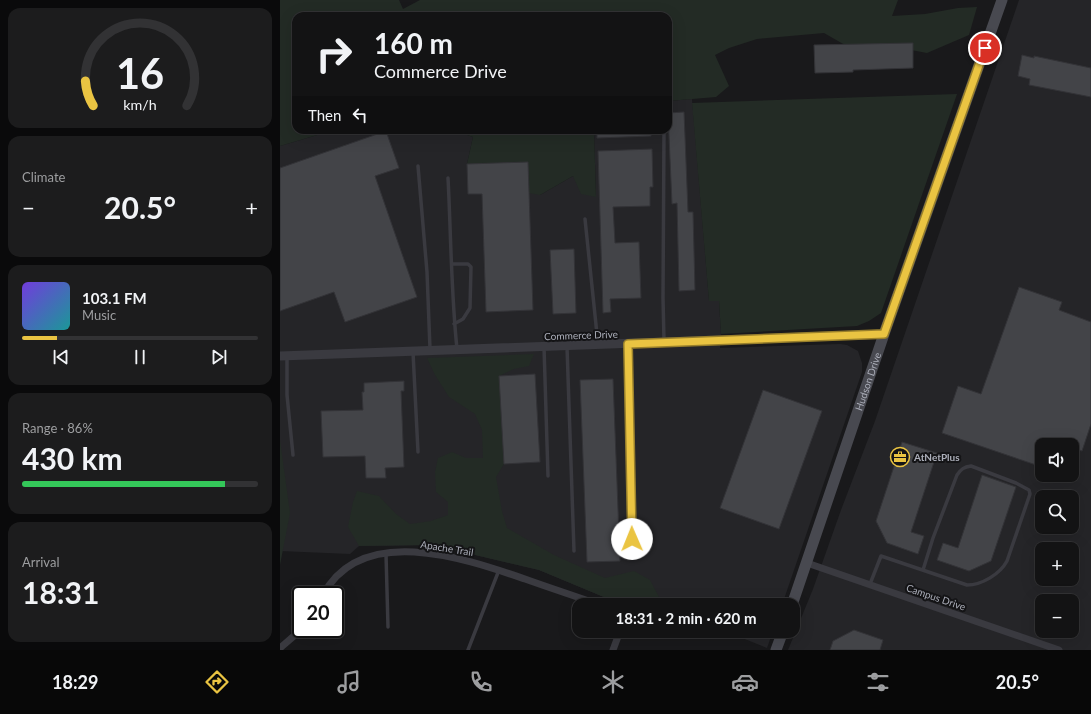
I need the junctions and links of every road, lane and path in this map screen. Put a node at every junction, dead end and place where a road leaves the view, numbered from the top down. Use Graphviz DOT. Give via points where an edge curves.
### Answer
graph roads {
  1 [pos="1002,0"];
  2 [pos="664,134"];
  3 [pos="418,166"];
  4 [pos="448,178"];
  5 [pos="585,219"];
  6 [pos="452,264"];
  7 [pos="454,324"];
  8 [pos="884,334"];
  9 [pos="664,342"];
  10 [pos="628,344"];
  11 [pos="598,345"];
  12 [pos="567,346"];
  13 [pos="544,347"];
  14 [pos="430,350"];
  15 [pos="457,350"];
  16 [pos="413,351"];
  17 [pos="284,356"];
  18 [pos="418,452"];
  19 [pos="293,455"];
  20 [pos="548,476"];
  21 [pos="574,551"];
  22 [pos="386,553"];
  23 [pos="632,554"];
  24 [pos="807,563"];
  25 [pos="499,570"];
  26 [pos="923,570"];
  27 [pos="870,584"];
  28 [pos="330,586"];
  29 [pos="580,598"];
  30 [pos="794,598"];
  31 [pos="388,627"];
  32 [pos="292,638"];
  33 [pos="617,638"];
  34 [pos="780,638"];
  35 [pos="280,648"];
  36 [pos="468,650"];
  37 [pos="613,650"];
  38 [pos="776,650"];
  39 [pos="1059,650"];
  1 -- 8 [label="main road, Hudson Drive"];
  2 -- 9 [label="lane"];
  3 -- 14 [label="lane" via="427,272"];
  4 -- 6 [label="lane"];
  5 -- 11 [label="lane"];
  6 -- 7 [label="lane"];
  6 -- 7 [label="lane" via="468,264 471,267 470,308 463,319"];
  7 -- 15 [label="lane"];
  8 -- 9 [label="street, Commerce Drive"];
  8 -- 24 [label="main road, Hudson Drive"];
  9 -- 10 [label="street, Commerce Drive"];
  10 -- 11 [label="street, Commerce Drive"];
  10 -- 23 [label="lane"];
  11 -- 12 [label="street, Commerce Drive"];
  12 -- 13 [label="street, Commerce Drive"];
  12 -- 21 [label="lane"];
  13 -- 15 [label="street, Commerce Drive"];
  13 -- 20 [label="lane"];
  14 -- 15 [label="street, Commerce Drive"];
  14 -- 16 [label="street, Commerce Drive"];
  16 -- 17 [label="street, Commerce Drive"];
  16 -- 18 [label="lane"];
  17 -- 19 [label="lane"];
  22 -- 25 [label="street, Apache Trail" via="435,554 472,561"];
  22 -- 28 [label="street, Apache Trail" via="351,564"];
  22 -- 31 [label="lane"];
  24 -- 27 [label="street, Campus Drive"];
  24 -- 30 [label="main road, Hudson Drive"];
  25 -- 29 [label="street, Apache Trail"];
  25 -- 36 [label="lane"];
  26 -- 26 [label="lane" via="967,585 979,583 998,572 1007,560 1030,494 1029,490 971,466 961,470"];
  26 -- 27 [label="lane" via="881,556"];
  27 -- 39 [label="street, Campus Drive"];
  32 -- 35 [label="street"];
  33 -- 37 [label="street"];
  34 -- 38 [label="main road"];
}
